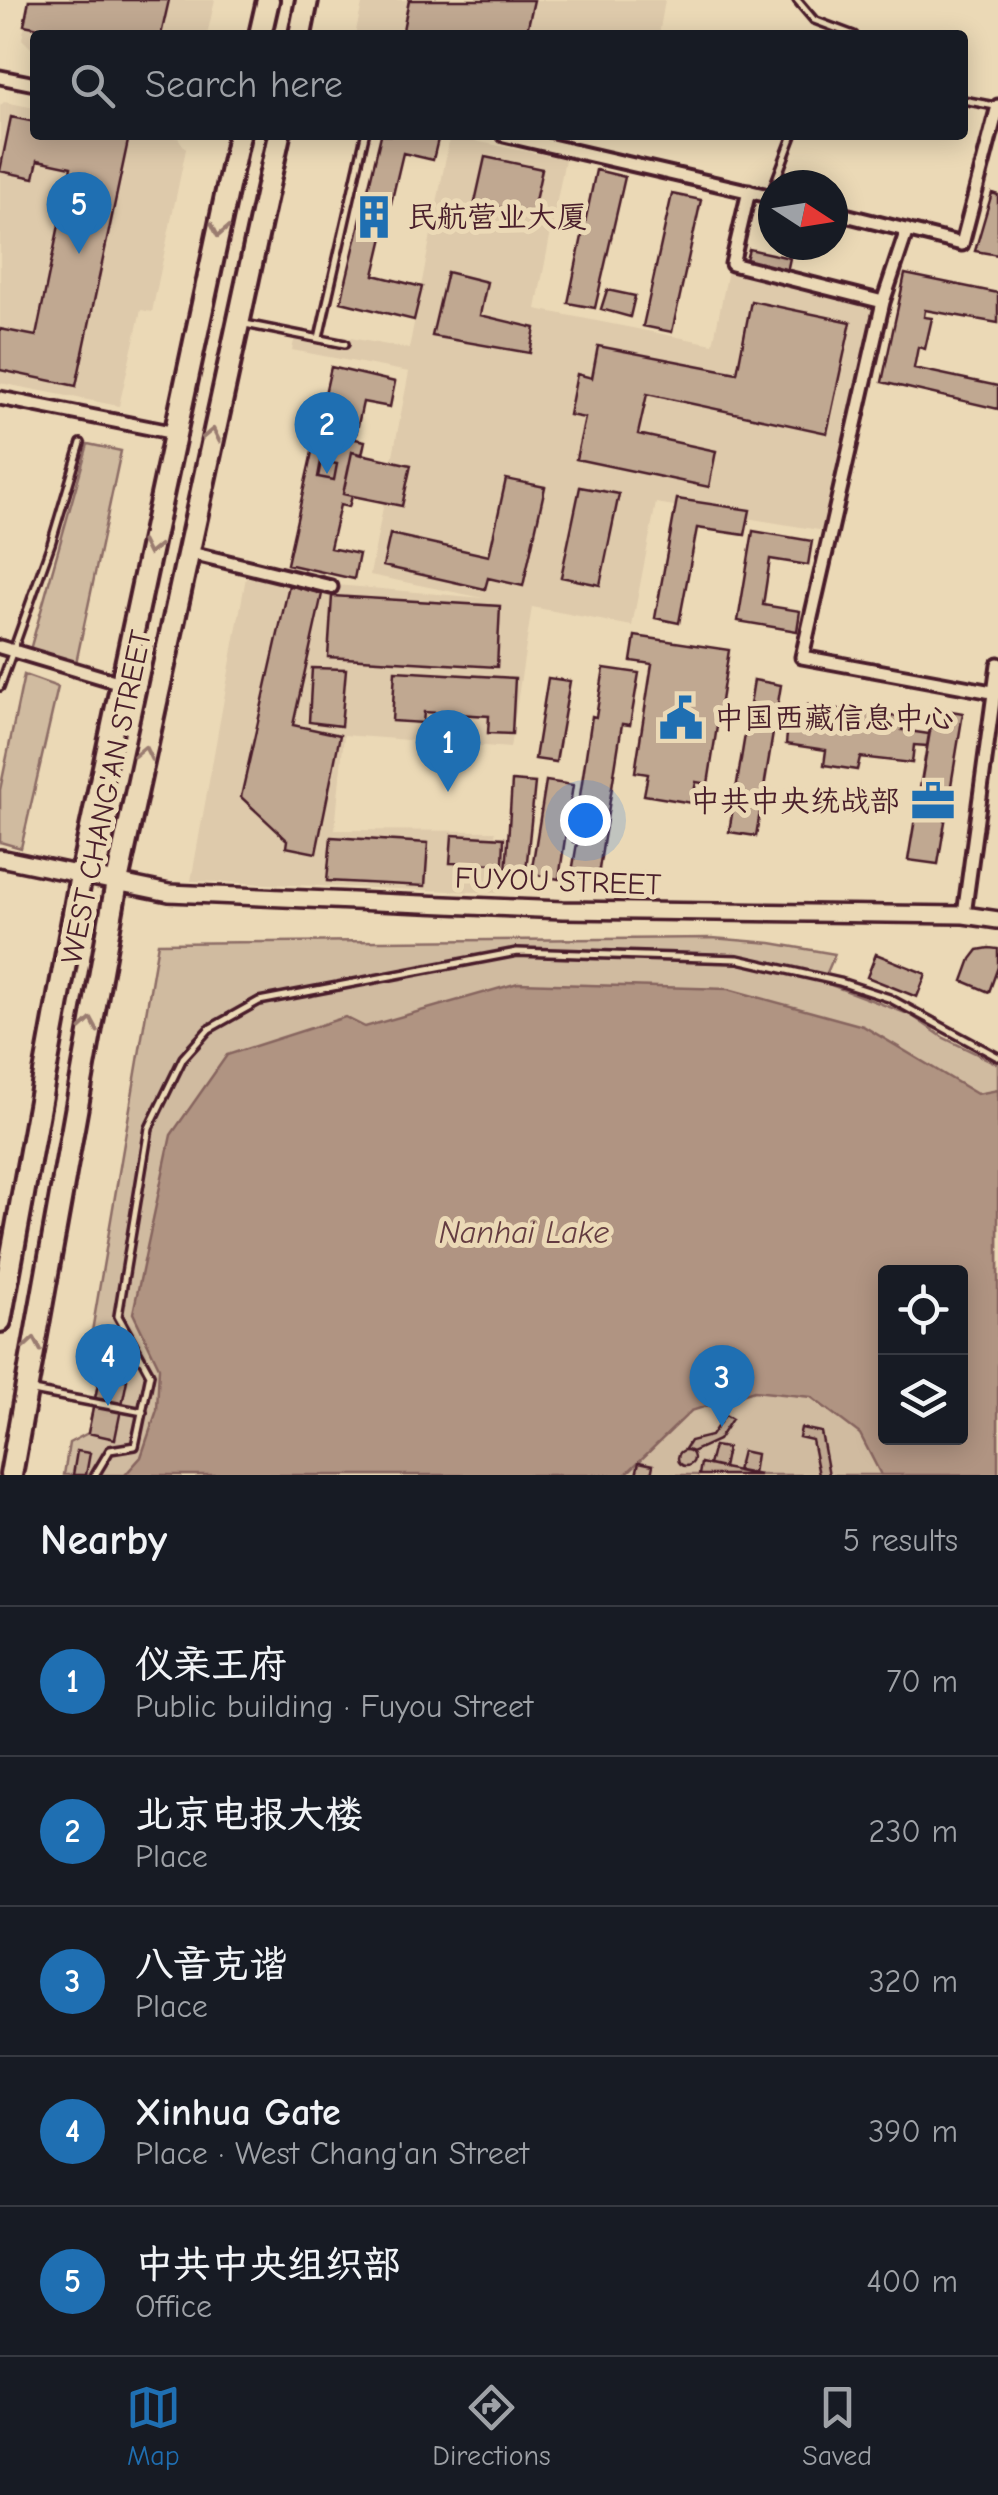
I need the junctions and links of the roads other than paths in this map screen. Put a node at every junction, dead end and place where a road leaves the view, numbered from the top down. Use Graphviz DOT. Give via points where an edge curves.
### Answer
graph roads {
  1 [pos="268,0"];
  2 [pos="307,0"];
  3 [pos="797,0"];
  4 [pos="261,30"];
  5 [pos="301,30"];
  6 [pos="848,30"];
  7 [pos="0,77"];
  8 [pos="30,83"];
  9 [pos="968,101"];
  10 [pos="998,106"];
  11 [pos="238,140"];
  12 [pos="278,140"];
  13 [pos="363,140"];
  14 [pos="525,140"];
  15 [pos="791,140"];
  16 [pos="781,170"];
  17 [pos="749,192"];
  18 [pos="758,192"];
  19 [pos="848,216"];
  20 [pos="908,230"];
  21 [pos="883,302"];
  22 [pos="237,323"];
  23 [pos="319,338"];
  24 [pos="345,344"];
  25 [pos="0,398"];
  26 [pos="176,433"];
  27 [pos="82,443"];
  28 [pos="187,552"];
  29 [pos="331,586"];
  30 [pos="0,647"];
  31 [pos="16,651"];
  32 [pos="998,667"];
  33 [pos="121,683"];
  34 [pos="0,687"];
  35 [pos="992,692"];
  36 [pos="0,858"];
  37 [pos="81,875"];
  38 [pos="117,882"];
  39 [pos="964,915"];
  40 [pos="998,920"];
  41 [pos="998,1057"];
  42 [pos="0,1321"];
  43 [pos="26,1389"];
  44 [pos="143,1412"];
  45 [pos="10,1475"];
  46 [pos="95,1475"];
  1 -- 4 [label="highway"];
  2 -- 5 [label="highway"];
  3 -- 6 [label="lane" via="814,20"];
  7 -- 8 [label="street"];
  9 -- 10 [label="lane"];
  10 -- 20 [label="street" via="962,244"];
  11 -- 26 [label="highway, WEST CHANG'AN STREET, one-way"];
  12 -- 22 [label="highway, WEST CHANG'AN STREET"];
  13 -- 23 [label="lane"];
  14 -- 17 [label="street"];
  15 -- 16 [label="lane"];
  17 -- 18 [label="street"];
  17 -- 21 [label="street" via="732,264"];
  19 -- 20 [label="street"];
  20 -- 21 [label="street"];
  21 -- 35 [label="street" via="802,657"];
  22 -- 23 [label="lane"];
  28 -- 22 [label="highway, WEST CHANG'AN STREET, one-way"];
  23 -- 24 [label="lane"];
  25 -- 26 [label="street"];
  26 -- 33 [label="highway, WEST CHANG'AN STREET, one-way"];
  27 -- 31 [label="lane"];
  28 -- 29 [label="street"];
  38 -- 28 [label="highway, WEST CHANG'AN STREET, one-way"];
  30 -- 31 [label="street"];
  31 -- 33 [label="street"];
  31 -- 34 [label="lane"];
  32 -- 35 [label="street"];
  33 -- 37 [label="highway, WEST CHANG'AN STREET"];
  35 -- 39 [label="street"];
  36 -- 37 [label="main road, FUYOU STREET"];
  37 -- 38 [label="main road, FUYOU STREET"];
  37 -- 42 [label="highway, WEST CHANG'AN STREET"];
  38 -- 39 [label="main road, FUYOU STREET" via="169,893 544,909"];
  43 -- 38 [label="highway, WEST CHANG'AN STREET, one-way"];
  39 -- 40 [label="main road, FUYOU STREET"];
  41 -- 44 [label="lane" via="889,998 738,959 517,952 259,1001 209,1029 183,1058 148,1128 118,1316 150,1374"];
  43 -- 44 [label="lane"];
  43 -- 45 [label="highway, WEST CHANG'AN STREET"];
  44 -- 46 [label="lane" via="135,1446 110,1450"];
}
